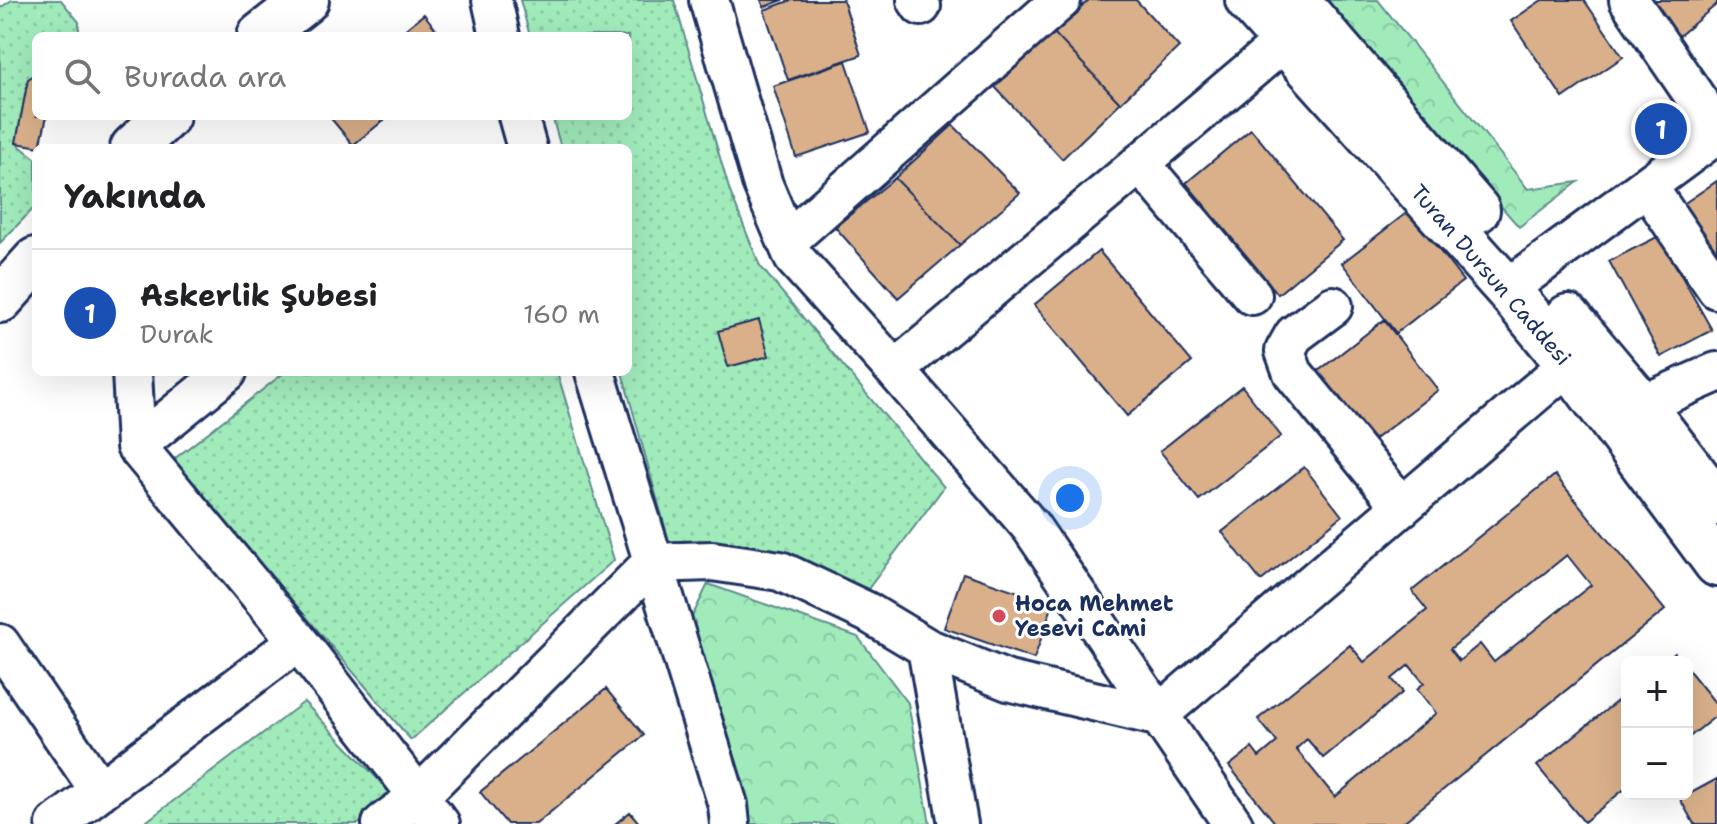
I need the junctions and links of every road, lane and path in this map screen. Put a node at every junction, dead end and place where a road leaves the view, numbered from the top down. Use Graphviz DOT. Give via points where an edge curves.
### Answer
graph roads {
  1 [pos="492,0"];
  2 [pos="709,0"];
  3 [pos="1061,0"];
  4 [pos="1248,0"];
  5 [pos="1629,0"];
  6 [pos="1290,21"];
  7 [pos="499,32"];
  8 [pos="163,120"];
  9 [pos="1717,132"];
  10 [pos="137,144"];
  11 [pos="1140,163"];
  12 [pos="1647,186"];
  13 [pos="787,241"];
  14 [pos="32,264"];
  15 [pos="1519,280"];
  16 [pos="1717,289"];
  17 [pos="1252,295"];
  18 [pos="0,300"];
  19 [pos="1333,306"];
  20 [pos="1569,364"];
  21 [pos="895,370"];
  22 [pos="1717,372"];
  23 [pos="132,376"];
  24 [pos="222,376"];
  25 [pos="596,376"];
  26 [pos="1642,405"];
  27 [pos="136,446"];
  28 [pos="1717,503"];
  29 [pos="1402,507"];
  30 [pos="652,563"];
  31 [pos="1717,564"];
  32 [pos="298,641"];
  33 [pos="0,644"];
  34 [pos="927,648"];
  35 [pos="1157,716"];
  36 [pos="100,791"];
  37 [pos="430,810"];
  38 [pos="56,824"];
  39 [pos="382,824"];
  40 [pos="730,824"];
  41 [pos="958,824"];
  42 [pos="1233,824"];
  1 -- 7 [label="street"];
  2 -- 13 [label="street" via="763,185"];
  3 -- 13 [label="street"];
  4 -- 6 [label="main road, Turan Dursun Caddesi"];
  5 -- 9 [label="street"];
  6 -- 11 [label="street"];
  6 -- 15 [label="main road, Turan Dursun Caddesi"];
  8 -- 10 [label="main road"];
  9 -- 12 [label="street"];
  11 -- 17 [label="street"];
  11 -- 21 [label="street"];
  12 -- 15 [label="street"];
  12 -- 16 [label="street"];
  13 -- 21 [label="street" via="794,258"];
  14 -- 18 [label="main road"];
  15 -- 20 [label="main road, Turan Dursun Caddesi"];
  15 -- 26 [label="main road, Turan Dursun Caddesi"];
  19 -- 29 [label="street" via="1294,335 1285,351 1293,373"];
  20 -- 29 [label="street"];
  20 -- 31 [label="main road, Turan Dursun Caddesi"];
  21 -- 35 [label="street" via="1031,527"];
  22 -- 26 [label="street"];
  23 -- 27 [label="street"];
  24 -- 27 [label="street"];
  25 -- 30 [label="street"];
  26 -- 28 [label="main road, Turan Dursun Caddesi"];
  27 -- 32 [label="street"];
  29 -- 35 [label="street"];
  30 -- 34 [label="street" via="712,561 780,571 867,612"];
  30 -- 37 [label="street"];
  30 -- 40 [label="street"];
  32 -- 36 [label="street"];
  32 -- 37 [label="street"];
  33 -- 36 [label="street"];
  34 -- 35 [label="street" via="1008,681"];
  34 -- 41 [label="street"];
  35 -- 42 [label="street"];
  36 -- 38 [label="street"];
  37 -- 39 [label="street"];
}
